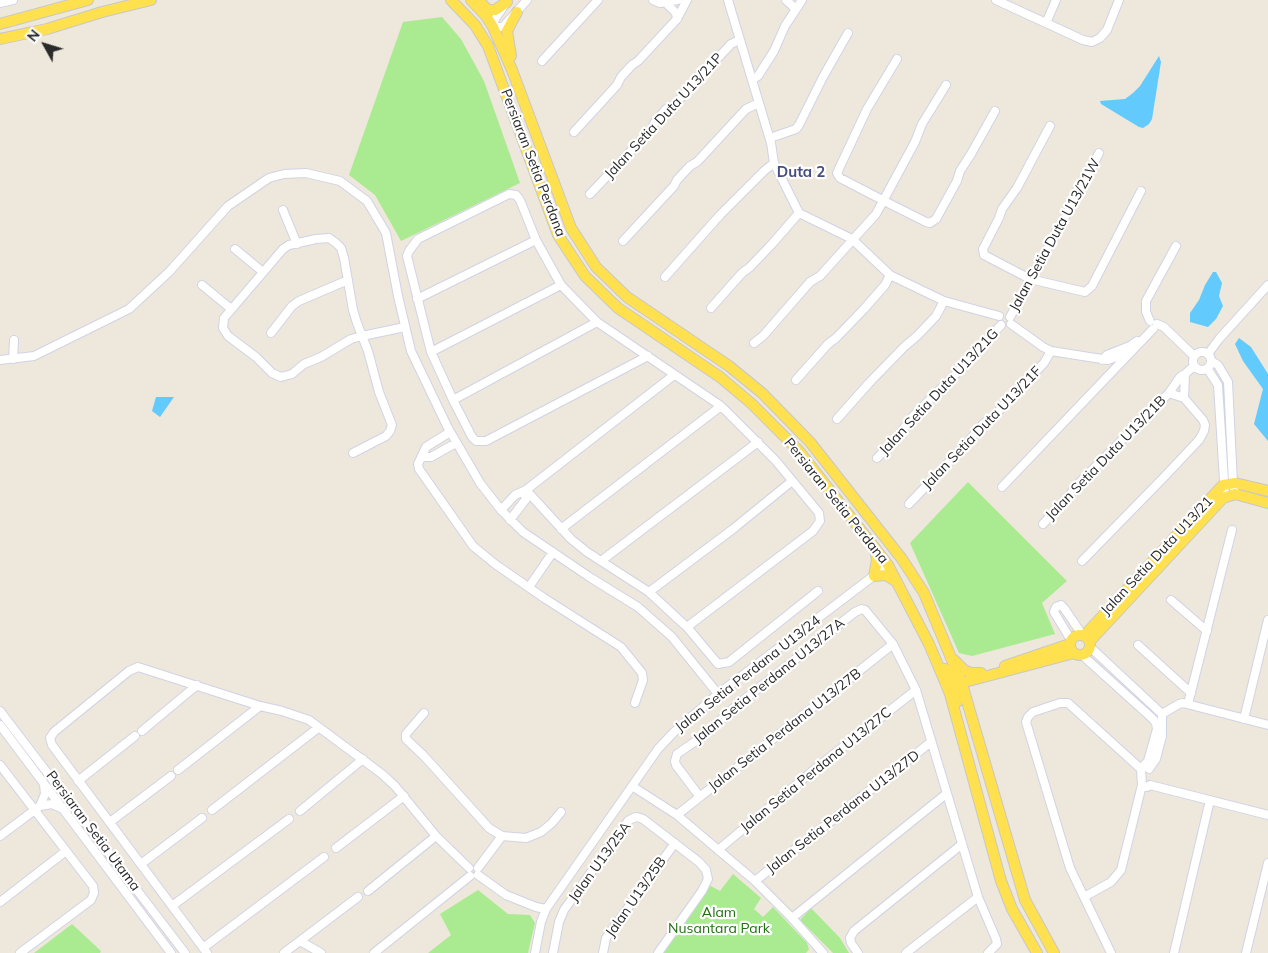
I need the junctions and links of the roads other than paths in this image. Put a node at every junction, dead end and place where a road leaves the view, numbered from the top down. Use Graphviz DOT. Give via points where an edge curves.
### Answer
graph roads {
  1 [pos="13,0"];
  2 [pos="87,0"];
  3 [pos="118,0"];
  4 [pos="151,0"];
  5 [pos="450,0"];
  6 [pos="460,0"];
  7 [pos="471,0"];
  8 [pos="477,0"];
  9 [pos="527,0"];
  10 [pos="598,0"];
  11 [pos="653,0"];
  12 [pos="678,0"];
  13 [pos="687,0"];
  14 [pos="728,0"];
  15 [pos="786,0"];
  16 [pos="802,0"];
  17 [pos="996,0"];
  18 [pos="1056,0"];
  19 [pos="1119,0"];
  20 [pos="507,1"];
  21 [pos="665,2"];
  22 [pos="0,3"];
  23 [pos="796,9"];
  24 [pos="517,12"];
  25 [pos="677,19"];
  26 [pos="72,20"];
  27 [pos="1046,23"];
  28 [pos="0,24"];
  29 [pos="493,27"];
  30 [pos="848,33"];
  31 [pos="0,39"];
  32 [pos="740,40"];
  33 [pos="897,59"];
  34 [pos="542,61"];
  35 [pos="512,70"];
  36 [pos="752,80"];
  37 [pos="946,85"];
  38 [pos="507,95"];
  39 [pos="759,103"];
  40 [pos="995,111"];
  41 [pos="1050,126"];
  42 [pos="574,132"];
  43 [pos="770,138"];
  44 [pos="1099,152"];
  45 [pos="774,163"];
  46 [pos="1142,191"];
  47 [pos="590,194"];
  48 [pos="883,200"];
  49 [pos="283,210"];
  50 [pos="799,213"];
  51 [pos="852,239"];
  52 [pos="536,240"];
  53 [pos="623,241"];
  54 [pos="297,244"];
  55 [pos="1176,246"];
  56 [pos="234,249"];
  57 [pos="262,272"];
  58 [pos="890,275"];
  59 [pos="665,277"];
  60 [pos="1030,279"];
  61 [pos="348,280"];
  62 [pos="561,284"];
  63 [pos="202,285"];
  64 [pos="1268,285"];
  65 [pos="417,299"];
  66 [pos="944,301"];
  67 [pos="230,308"];
  68 [pos="711,308"];
  69 [pos="999,316"];
  70 [pos="1011,320"];
  71 [pos="597,322"];
  72 [pos="1152,325"];
  73 [pos="1001,326"];
  74 [pos="405,328"];
  75 [pos="271,333"];
  76 [pos="362,336"];
  77 [pos="14,340"];
  78 [pos="754,343"];
  79 [pos="1050,351"];
  80 [pos="431,352"];
  81 [pos="1128,355"];
  82 [pos="648,356"];
  83 [pos="1194,356"];
  84 [pos="13,359"];
  85 [pos="0,360"];
  86 [pos="1102,360"];
  87 [pos="1209,361"];
  88 [pos="1194,366"];
  89 [pos="1185,374"];
  90 [pos="674,375"];
  91 [pos="796,380"];
  92 [pos="1101,382"];
  93 [pos="1169,392"];
  94 [pos="1184,398"];
  95 [pos="453,400"];
  96 [pos="721,406"];
  97 [pos="837,419"];
  98 [pos="450,432"];
  99 [pos="758,442"];
  100 [pos="456,443"];
  101 [pos="353,452"];
  102 [pos="422,457"];
  103 [pos="877,458"];
  104 [pos="792,481"];
  105 [pos="1228,484"];
  106 [pos="1002,487"];
  107 [pos="1268,490"];
  108 [pos="525,491"];
  109 [pos="1230,495"];
  110 [pos="1268,503"];
  111 [pos="909,504"];
  112 [pos="500,510"];
  113 [pos="510,520"];
  114 [pos="1043,524"];
  115 [pos="561,529"];
  116 [pos="1232,530"];
  117 [pos="875,548"];
  118 [pos="893,548"];
  119 [pos="553,552"];
  120 [pos="601,561"];
  121 [pos="1082,561"];
  122 [pos="888,565"];
  123 [pos="908,568"];
  124 [pos="874,576"];
  125 [pos="898,582"];
  126 [pos="528,587"];
  127 [pos="818,591"];
  128 [pos="648,592"];
  129 [pos="1170,600"];
  130 [pos="1268,620"];
  131 [pos="687,627"];
  132 [pos="922,629"];
  133 [pos="1206,632"];
  134 [pos="893,644"];
  135 [pos="1080,644"];
  136 [pos="1138,645"];
  137 [pos="951,656"];
  138 [pos="981,676"];
  139 [pos="959,683"];
  140 [pos="197,685"];
  141 [pos="711,685"];
  142 [pos="729,686"];
  143 [pos="916,690"];
  144 [pos="1191,693"];
  145 [pos="718,694"];
  146 [pos="635,703"];
  147 [pos="708,703"];
  148 [pos="1188,704"];
  149 [pos="260,706"];
  150 [pos="969,707"];
  151 [pos="1155,707"];
  152 [pos="0,710"];
  153 [pos="424,713"];
  154 [pos="1148,715"];
  155 [pos="1160,719"];
  156 [pos="1244,719"];
  157 [pos="0,725"];
  158 [pos="1268,725"];
  159 [pos="318,728"];
  160 [pos="142,731"];
  161 [pos="135,736"];
  162 [pos="931,742"];
  163 [pos="962,742"];
  164 [pos="363,759"];
  165 [pos="1,768"];
  166 [pos="1145,768"];
  167 [pos="178,770"];
  168 [pos="171,776"];
  169 [pos="78,781"];
  170 [pos="44,783"];
  171 [pos="1146,785"];
  172 [pos="632,786"];
  173 [pos="946,794"];
  174 [pos="404,796"];
  175 [pos="700,797"];
  176 [pos="1210,800"];
  177 [pos="37,808"];
  178 [pos="63,809"];
  179 [pos="212,810"];
  180 [pos="300,811"];
  181 [pos="561,812"];
  182 [pos="677,815"];
  183 [pos="1268,815"];
  184 [pos="202,818"];
  185 [pos="289,819"];
  186 [pos="110,822"];
  187 [pos="0,836"];
  188 [pos="436,836"];
  189 [pos="502,836"];
  190 [pos="675,843"];
  191 [pos="961,845"];
  192 [pos="336,848"];
  193 [pos="718,850"];
  194 [pos="66,851"];
  195 [pos="324,858"];
  196 [pos="1268,863"];
  197 [pos="141,864"];
  198 [pos="474,872"];
  199 [pos="755,881"];
  200 [pos="368,891"];
  201 [pos="554,896"];
  202 [pos="358,897"];
  203 [pos="978,897"];
  204 [pos="1084,897"];
  205 [pos="1025,900"];
  206 [pos="0,902"];
  207 [pos="172,906"];
  208 [pos="536,907"];
  209 [pos="546,909"];
  210 [pos="792,918"];
  211 [pos="541,922"];
  212 [pos="1029,940"];
  213 [pos="300,941"];
  214 [pos="205,951"];
  215 [pos="20,953"];
  216 [pos="171,953"];
  217 [pos="185,953"];
  218 [pos="284,953"];
  219 [pos="321,953"];
  220 [pos="374,953"];
  221 [pos="535,953"];
  222 [pos="553,953"];
  223 [pos="603,953"];
  224 [pos="658,953"];
  225 [pos="823,953"];
  226 [pos="858,953"];
  227 [pos="906,953"];
  228 [pos="988,953"];
  229 [pos="1031,953"];
  230 [pos="1037,953"];
  231 [pos="1046,953"];
  232 [pos="1054,953"];
  233 [pos="1111,953"];
  234 [pos="1174,953"];
  235 [pos="1246,953"];
  1 -- 22 [label="street"];
  2 -- 28 [label="main road"];
  3 -- 26 [label="main road"];
  4 -- 26 [label="main road"];
  5 -- 38 [label="main road, Persiaran Setia Perdana" via="481,33"];
  6 -- 29 [label="main road" via="481,23"];
  7 -- 29 [label="main road, Persiaran Setia Perdana"];
  8 -- 20 [label="main road" via="488,10 496,10"];
  9 -- 24 [label="street"];
  10 -- 34 [label="street"];
  11 -- 21 [label="street"];
  12 -- 21 [label="street"];
  13 -- 25 [label="street"];
  14 -- 32 [label="street"];
  15 -- 23 [label="street"];
  16 -- 23 [label="street"];
  17 -- 27 [label="street"];
  18 -- 27 [label="street"];
  19 -- 27 [label="street" via="1107,30 1092,42"];
  20 -- 29 [label="street"];
  21 -- 25 [label="street" via="676,12"];
  23 -- 36 [label="street" via="774,51"];
  24 -- 29 [label="street" via="503,27"];
  24 -- 35 [label="main road" via="507,31"];
  25 -- 42 [label="street"];
  26 -- 31 [label="main road"];
  29 -- 35 [label="main road, Persiaran Setia Perdana"];
  29 -- 38 [label="main road" via="492,42 504,71"];
  30 -- 43 [label="street" via="799,125"];
  32 -- 36 [label="street"];
  32 -- 47 [label="street, Jalan Setia Duta U13/21P" via="731,44 674,105 666,109 651,130"];
  33 -- 48 [label="street" via="867,109 838,172 840,178"];
  35 -- 118 [label="main road, Persiaran Setia Perdana" via="571,228 596,267 627,297 729,366 762,393 810,442"];
  36 -- 39 [label="street"];
  37 -- 48 [label="street"];
  38 -- 117 [label="main road, Persiaran Setia Perdana" via="558,235 585,276 618,308 720,377 752,404 799,451"];
  39 -- 43 [label="street"];
  39 -- 53 [label="street" via="746,108"];
  40 -- 48 [label="street" via="960,171 939,216 933,221 926,222"];
  41 -- 60 [label="street" via="983,249 984,255"];
  43 -- 45 [label="street"];
  44 -- 60 [label="street, Jalan Setia Duta U13/21W"];
  45 -- 50 [label="street"];
  45 -- 59 [label="street" via="720,215"];
  46 -- 60 [label="street" via="1088,290 1081,292"];
  48 -- 51 [label="street" via="876,214"];
  49 -- 54 [label="street"];
  50 -- 51 [label="street"];
  50 -- 68 [label="street"];
  51 -- 58 [label="street"];
  51 -- 78 [label="street"];
  52 -- 62 [label="street"];
  52 -- 65 [label="street"];
  52 -- 65 [label="street" via="520,200 509,194 418,240 411,247 408,256"];
  54 -- 57 [label="street" via="283,249"];
  54 -- 61 [label="street" via="329,238 341,248"];
  55 -- 72 [label="street" via="1146,301 1146,312"];
  56 -- 57 [label="street"];
  57 -- 67 [label="street"];
  58 -- 66 [label="street"];
  58 -- 91 [label="street" via="864,309"];
  60 -- 70 [label="street, Jalan Setia Duta U13/21W"];
  61 -- 75 [label="street" via="299,301"];
  61 -- 76 [label="street"];
  62 -- 71 [label="street"];
  62 -- 80 [label="street"];
  63 -- 67 [label="street"];
  64 -- 87 [label="street" via="1219,339"];
  65 -- 80 [label="street"];
  66 -- 69 [label="street"];
  66 -- 97 [label="street" via="936,316"];
  67 -- 76 [label="street" via="222,324 225,332 272,373 281,377"];
  69 -- 70 [label="street"];
  69 -- 73 [label="street"];
  70 -- 73 [label="street"];
  70 -- 79 [label="street"];
  71 -- 82 [label="street"];
  71 -- 95 [label="street"];
  72 -- 81 [label="street"];
  72 -- 83 [label="street" via="1164,327"];
  72 -- 86 [label="street" via="1134,343"];
  73 -- 103 [label="street, Jalan Setia Duta U13/21G"];
  74 -- 76 [label="street"];
  74 -- 84 [label="street" via="386,233 367,201 340,181 312,173 284,174 269,178 228,206 169,272 129,309 34,356"];
  74 -- 98 [label="street" via="417,366"];
  76 -- 101 [label="street" via="392,428 386,436"];
  77 -- 84 [label="street"];
  79 -- 86 [label="street"];
  79 -- 111 [label="street, Jalan Setia Duta U13/21F" via="1044,364"];
  80 -- 95 [label="street"];
  81 -- 86 [label="street"];
  81 -- 92 [label="street"];
  82 -- 90 [label="street"];
  82 -- 95 [label="street" via="486,441 476,441 472,437"];
  83 -- 87 [label="street" via="1201,351"];
  83 -- 88 [label="street"];
  84 -- 85 [label="street"];
  86 -- 92 [label="street" via="1104,372"];
  87 -- 88 [label="street" via="1202,370"];
  87 -- 105 [label="street" via="1218,385"];
  88 -- 89 [label="street, Jalan Setia Duta U13/21B"];
  89 -- 93 [label="street, Jalan Setia Duta U13/21B"];
  89 -- 94 [label="street"];
  90 -- 96 [label="street"];
  90 -- 108 [label="street"];
  92 -- 106 [label="street"];
  93 -- 94 [label="street"];
  93 -- 114 [label="street, Jalan Setia Duta U13/21B"];
  94 -- 121 [label="street" via="1205,425 1199,440"];
  96 -- 99 [label="street"];
  96 -- 115 [label="street"];
  98 -- 100 [label="street"];
  98 -- 102 [label="street" via="426,447"];
  99 -- 104 [label="street"];
  99 -- 120 [label="street"];
  100 -- 102 [label="street" via="431,457"];
  100 -- 112 [label="street"];
  102 -- 126 [label="street" via="419,469 474,546"];
  104 -- 128 [label="street"];
  104 -- 131 [label="street" via="818,513 818,526"];
  105 -- 107 [label="main road"];
  105 -- 109 [label="street"];
  105 -- 135 [label="main road, Jalan Setia Duta U13/21"];
  108 -- 112 [label="street" via="515,495"];
  108 -- 113 [label="street" via="526,500"];
  108 -- 115 [label="street"];
  109 -- 110 [label="main road"];
  109 -- 135 [label="main road, Jalan Setia Duta U13/21"];
  112 -- 113 [label="street"];
  113 -- 119 [label="street"];
  115 -- 120 [label="street"];
  116 -- 133 [label="street"];
  117 -- 122 [label="main road, Persiaran Setia Perdana"];
  117 -- 124 [label="main road"];
  118 -- 122 [label="main road"];
  118 -- 123 [label="main road, Persiaran Setia Perdana"];
  119 -- 126 [label="street"];
  119 -- 141 [label="street" via="638,607 672,637"];
  120 -- 128 [label="street"];
  122 -- 123 [label="main road"];
  122 -- 124 [label="street, Jalan Setia Perdana U13/24"];
  122 -- 125 [label="main road, Persiaran Setia Perdana"];
  123 -- 137 [label="main road, Persiaran Setia Perdana" via="924,593"];
  124 -- 125 [label="main road" via="886,574"];
  124 -- 142 [label="street, Jalan Setia Perdana U13/24"];
  125 -- 132 [label="main road, Persiaran Setia Perdana"];
  126 -- 146 [label="street" via="621,647 642,673 643,680"];
  127 -- 131 [label="street" via="729,662 718,664"];
  128 -- 131 [label="street"];
  129 -- 133 [label="street"];
  130 -- 156 [label="street"];
  132 -- 139 [label="main road" via="936,648 948,675"];
  132 -- 163 [label="main road, Persiaran Setia Perdana" via="950,694"];
  133 -- 144 [label="street"];
  134 -- 143 [label="street"];
  134 -- 175 [label="street, Jalan Setia Perdana U13/27B"];
  134 -- 175 [label="street, Jalan Setia Perdana U13/27A" via="869,612 862,609 736,706 677,754 676,765"];
  135 -- 138 [label="main road, Jalan Setia Duta U13/21"];
  135 -- 151 [label="street"];
  135 -- 154 [label="street"];
  136 -- 144 [label="street"];
  137 -- 138 [label="main road" via="964,670"];
  137 -- 139 [label="main road, Persiaran Setia Perdana"];
  138 -- 139 [label="main road, Jalan Setia Duta U13/21"];
  138 -- 150 [label="main road" via="970,693"];
  139 -- 150 [label="main road, Persiaran Setia Perdana"];
  139 -- 163 [label="main road" via="955,692"];
  140 -- 149 [label="street"];
  140 -- 160 [label="street"];
  140 -- 169 [label="street" via="138,667 128,671 50,738"];
  141 -- 142 [label="street"];
  141 -- 145 [label="street"];
  141 -- 147 [label="street"];
  142 -- 145 [label="street, Jalan Setia Perdana U13/24"];
  143 -- 162 [label="street"];
  143 -- 193 [label="street, Jalan Setia Perdana U13/27C"];
  144 -- 148 [label="street"];
  145 -- 147 [label="street, Jalan Setia Perdana U13/24"];
  147 -- 172 [label="street, Jalan Setia Perdana U13/24" via="658,749"];
  148 -- 155 [label="street" via="1179,704"];
  148 -- 156 [label="street"];
  149 -- 159 [label="street" via="309,720"];
  149 -- 167 [label="street"];
  150 -- 205 [label="main road, Persiaran Setia Perdana"];
  151 -- 154 [label="street"];
  151 -- 155 [label="street"];
  152 -- 217 [label="street, Persiaran Setia Utama"];
  153 -- 189 [label="street" via="406,734 406,739 489,828"];
  154 -- 155 [label="street"];
  155 -- 166 [label="street"];
  156 -- 158 [label="street"];
  157 -- 170 [label="street, Persiaran Setia Utama"];
  159 -- 164 [label="street"];
  159 -- 179 [label="street"];
  161 -- 169 [label="street"];
  162 -- 173 [label="street"];
  162 -- 199 [label="street, Jalan Setia Perdana U13/27D"];
  163 -- 212 [label="main road, Persiaran Setia Perdana" via="1001,881"];
  164 -- 174 [label="street"];
  164 -- 180 [label="street"];
  165 -- 177 [label="street"];
  166 -- 171 [label="street"];
  166 -- 204 [label="street" via="1068,703 1033,712 1028,717 1026,722 1061,840"];
  168 -- 186 [label="street"];
  169 -- 186 [label="street"];
  170 -- 177 [label="street" via="45,794"];
  170 -- 178 [label="street, Persiaran Setia Utama"];
  171 -- 176 [label="street"];
  171 -- 204 [label="street" via="1121,870 1111,882"];
  172 -- 182 [label="street"];
  172 -- 201 [label="street, Jalan Setia Perdana U13/24"];
  173 -- 191 [label="street"];
  173 -- 210 [label="street"];
  174 -- 188 [label="street"];
  174 -- 192 [label="street"];
  175 -- 182 [label="street, Jalan Setia Perdana U13/27B"];
  176 -- 183 [label="street"];
  176 -- 234 [label="street"];
  177 -- 178 [label="street" via="52,804"];
  177 -- 187 [label="street"];
  177 -- 194 [label="street"];
  178 -- 216 [label="street, Persiaran Setia Utama"];
  181 -- 189 [label="street" via="541,832 526,838"];
  182 -- 193 [label="street"];
  184 -- 197 [label="street"];
  185 -- 207 [label="street"];
  186 -- 197 [label="street"];
  188 -- 198 [label="street"];
  188 -- 200 [label="street"];
  189 -- 198 [label="street"];
  190 -- 222 [label="street, Jalan U13/25A" via="642,819 628,821 564,910"];
  190 -- 223 [label="street, Jalan U13/25B" via="606,938"];
  190 -- 224 [label="street, Jalan U13/25A" via="699,862 708,879"];
  191 -- 203 [label="street"];
  191 -- 226 [label="street" via="854,931 850,938"];
  193 -- 199 [label="street"];
  194 -- 206 [label="street"];
  194 -- 215 [label="street" via="93,886 94,894 91,900"];
  195 -- 214 [label="street"];
  196 -- 235 [label="street"];
  197 -- 207 [label="street"];
  198 -- 208 [label="street" via="506,895"];
  198 -- 220 [label="street"];
  199 -- 210 [label="street"];
  201 -- 208 [label="street"];
  201 -- 209 [label="street, Jalan Setia Perdana U13/24"];
  202 -- 213 [label="street"];
  203 -- 227 [label="street"];
  203 -- 228 [label="street" via="997,944"];
  204 -- 233 [label="street"];
  205 -- 231 [label="main road" via="1028,916"];
  205 -- 232 [label="main road, Persiaran Setia Perdana"];
  207 -- 214 [label="street"];
  208 -- 209 [label="street"];
  208 -- 211 [label="street"];
  209 -- 211 [label="street, Jalan Setia Perdana U13/24"];
  210 -- 225 [label="street"];
  211 -- 221 [label="street, Jalan Setia Perdana U13/24"];
  212 -- 229 [label="main road"];
  212 -- 230 [label="main road, Persiaran Setia Perdana"];
  213 -- 218 [label="street"];
  213 -- 219 [label="street"];
}
